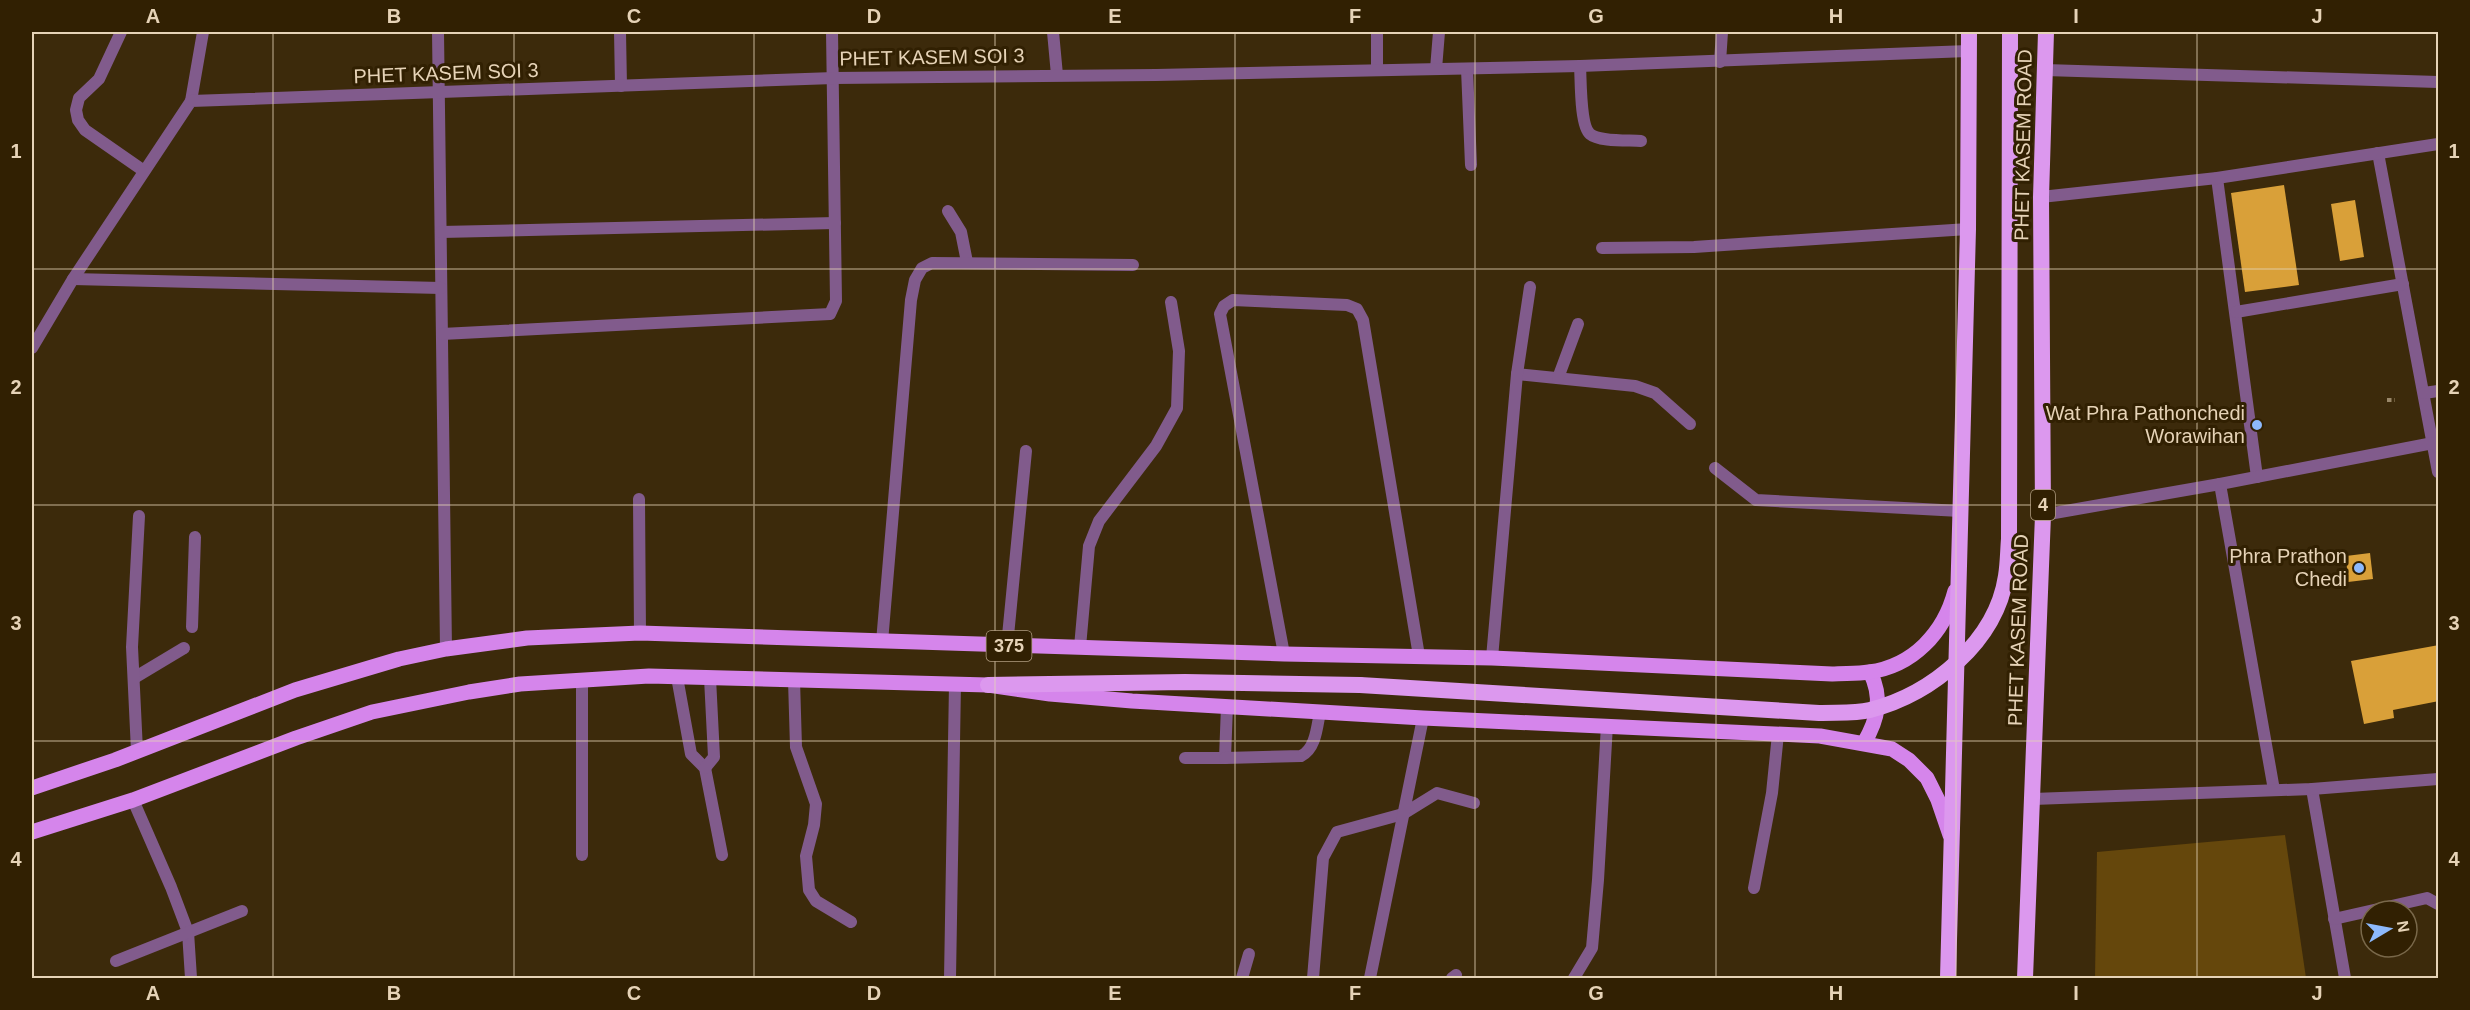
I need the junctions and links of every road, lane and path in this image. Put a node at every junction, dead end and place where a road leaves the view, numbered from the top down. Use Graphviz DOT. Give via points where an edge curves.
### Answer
graph roads {
  1 [pos="122,32"];
  2 [pos="203,32"];
  3 [pos="438,32"];
  4 [pos="620,32"];
  5 [pos="832,32"];
  6 [pos="1053,32"];
  7 [pos="1377,32"];
  8 [pos="1439,32"];
  9 [pos="1722,32"];
  10 [pos="1969,32"];
  11 [pos="2010,32"];
  12 [pos="2046,32"];
  13 [pos="1968,51"];
  14 [pos="1720,62"];
  15 [pos="1580,66"];
  16 [pos="1436,69"];
  17 [pos="1467,69"];
  18 [pos="1377,70"];
  19 [pos="2045,70"];
  20 [pos="1057,75"];
  21 [pos="834,78"];
  22 [pos="2439,82"];
  23 [pos="621,86"];
  24 [pos="439,92"];
  25 [pos="191,101"];
  26 [pos="1641,141"];
  27 [pos="2439,144"];
  28 [pos="2378,153"];
  29 [pos="1471,165"];
  30 [pos="144,171"];
  31 [pos="2217,178"];
  32 [pos="2041,197"];
  33 [pos="948,211"];
  34 [pos="835,223"];
  35 [pos="1968,229"];
  36 [pos="441,232"];
  37 [pos="1602,248"];
  38 [pos="967,262"];
  39 [pos="1133,265"];
  40 [pos="73,279"];
  41 [pos="2403,284"];
  42 [pos="441,288"];
  43 [pos="1530,288"];
  44 [pos="1171,302"];
  45 [pos="2236,312"];
  46 [pos="1578,324"];
  47 [pos="442,334"];
  48 [pos="33,341"];
  49 [pos="1517,374"];
  50 [pos="1558,378"];
  51 [pos="2439,391"];
  52 [pos="2424,393"];
  53 [pos="2387,400"];
  54 [pos="2395,400"];
  55 [pos="1690,424"];
  56 [pos="2433,442"];
  57 [pos="1026,451"];
  58 [pos="2437,456"];
  59 [pos="1715,468"];
  60 [pos="2439,472"];
  61 [pos="2257,477"];
  62 [pos="2220,484"];
  63 [pos="639,499"];
  64 [pos="1960,512"];
  65 [pos="2043,515"];
  66 [pos="139,516"];
  67 [pos="195,537"];
  68 [pos="1958,577"];
  69 [pos="192,627"];
  70 [pos="640,633"];
  71 [pos="882,642"];
  72 [pos="1007,646"];
  73 [pos="1080,647"];
  74 [pos="184,648"];
  75 [pos="446,649"];
  76 [pos="1284,654"];
  77 [pos="1419,656"];
  78 [pos="1491,658"];
  79 [pos="1870,672"];
  80 [pos="677,677"];
  81 [pos="134,678"];
  82 [pos="710,678"];
  83 [pos="582,679"];
  84 [pos="794,680"];
  85 [pos="955,684"];
  86 [pos="988,685"];
  87 [pos="1227,706"];
  88 [pos="1320,712"];
  89 [pos="1423,718"];
  90 [pos="1607,725"];
  91 [pos="1778,734"];
  92 [pos="1864,743"];
  93 [pos="137,751"];
  94 [pos="1185,758"];
  95 [pos="1225,758"];
  96 [pos="705,768"];
  97 [pos="2439,779"];
  98 [pos="32,788"];
  99 [pos="2312,789"];
  100 [pos="2274,790"];
  101 [pos="133,800"];
  102 [pos="2033,800"];
  103 [pos="1473,802"];
  104 [pos="1403,814"];
  105 [pos="32,832"];
  106 [pos="1951,838"];
  107 [pos="582,855"];
  108 [pos="722,855"];
  109 [pos="1754,888"];
  110 [pos="2439,904"];
  111 [pos="242,911"];
  112 [pos="2334,919"];
  113 [pos="851,922"];
  114 [pos="188,932"];
  115 [pos="1249,954"];
  116 [pos="116,961"];
  117 [pos="191,978"];
  118 [pos="950,978"];
  119 [pos="1242,978"];
  120 [pos="1313,978"];
  121 [pos="1370,978"];
  122 [pos="1574,978"];
  123 [pos="1948,978"];
  124 [pos="2025,978"];
  125 [pos="2345,978"];
  1 -- 30 [label="street" via="99,79 79,98 76,110 85,130"];
  2 -- 25 [label="street"];
  3 -- 24 [label="street"];
  4 -- 23 [label="street"];
  5 -- 21 [label="street"];
  6 -- 20 [label="street"];
  7 -- 18 [label="street"];
  8 -- 16 [label="street"];
  9 -- 14 [label="street"];
  10 -- 13 [label="highway"];
  11 -- 86 [label="highway, bridge" via="2006,577 1978,639 1958,662 1933,681 1897,701 1867,711 1819,713 1360,684"];
  12 -- 19 [label="highway, PHET KASEM ROAD / 4"];
  13 -- 14 [label="street, PHET KASEM SOI 3"];
  13 -- 35 [label="highway"];
  14 -- 15 [label="street, PHET KASEM SOI 3"];
  15 -- 17 [label="street, PHET KASEM SOI 3"];
  15 -- 26 [label="street" via="1584,128 1591,136"];
  16 -- 17 [label="street, PHET KASEM SOI 3"];
  16 -- 18 [label="street, PHET KASEM SOI 3"];
  17 -- 29 [label="street"];
  18 -- 20 [label="street, PHET KASEM SOI 3"];
  19 -- 22 [label="street"];
  19 -- 32 [label="highway, PHET KASEM ROAD / 4"];
  20 -- 21 [label="street, PHET KASEM SOI 3"];
  21 -- 23 [label="street, PHET KASEM SOI 3"];
  21 -- 34 [label="street"];
  23 -- 24 [label="street, PHET KASEM SOI 3"];
  24 -- 25 [label="street, PHET KASEM SOI 3"];
  24 -- 36 [label="street"];
  25 -- 30 [label="street"];
  27 -- 28 [label="street"];
  28 -- 31 [label="street"];
  28 -- 41 [label="street"];
  30 -- 40 [label="street"];
  31 -- 32 [label="street"];
  31 -- 45 [label="street"];
  32 -- 65 [label="highway, PHET KASEM ROAD / 4"];
  33 -- 38 [label="street" via="961,232"];
  34 -- 36 [label="street"];
  34 -- 47 [label="street" via="836,301 830,314"];
  35 -- 37 [label="street" via="1694,247"];
  35 -- 64 [label="highway"];
  36 -- 42 [label="street"];
  38 -- 39 [label="street"];
  38 -- 71 [label="street" via="932,264 922,268 915,280"];
  40 -- 42 [label="street"];
  40 -- 48 [label="street"];
  41 -- 45 [label="street"];
  41 -- 52 [label="street"];
  42 -- 47 [label="street"];
  43 -- 49 [label="street"];
  44 -- 73 [label="street" via="1179,351 1177,408 1156,446 1099,521 1092,538"];
  45 -- 61 [label="street"];
  46 -- 50 [label="street"];
  47 -- 75 [label="street"];
  49 -- 50 [label="street"];
  49 -- 78 [label="street"];
  50 -- 55 [label="street" via="1635,386 1655,393"];
  51 -- 52 [label="street"];
  52 -- 56 [label="street"];
  53 -- 54 [label="path"];
  56 -- 58 [label="street"];
  56 -- 61 [label="street"];
  57 -- 72 [label="street"];
  58 -- 60 [label="street"];
  59 -- 64 [label="street" via="1756,500"];
  61 -- 62 [label="street"];
  62 -- 65 [label="street"];
  62 -- 100 [label="street"];
  63 -- 70 [label="street"];
  64 -- 68 [label="highway"];
  65 -- 102 [label="highway, PHET KASEM ROAD / 4"];
  66 -- 81 [label="street"];
  67 -- 69 [label="street"];
  68 -- 79 [label="main road, 375" via="1950,609 1920,651 1897,665"];
  68 -- 106 [label="highway"];
  70 -- 71 [label="main road, 375"];
  70 -- 75 [label="main road, 375" via="527,638"];
  71 -- 72 [label="main road, 375"];
  72 -- 73 [label="main road, 375"];
  73 -- 76 [label="main road, 375"];
  74 -- 81 [label="street"];
  75 -- 93 [label="main road, 375" via="295,690"];
  76 -- 77 [label="main road, 375"];
  76 -- 77 [label="street" via="1220,314 1233,300 1347,304 1358,309 1363,320"];
  77 -- 78 [label="main road, 375"];
  78 -- 79 [label="main road, 375" via="1832,674"];
  79 -- 92 [label="main road" via="1878,702 1874,726"];
  80 -- 82 [label="main road, 375"];
  80 -- 83 [label="main road, 375"];
  80 -- 96 [label="street" via="691,754"];
  81 -- 93 [label="street"];
  82 -- 84 [label="main road, 375"];
  82 -- 96 [label="street" via="714,757"];
  83 -- 101 [label="main road, 375" via="469,692 372,712"];
  83 -- 107 [label="street"];
  84 -- 85 [label="main road, 375"];
  84 -- 113 [label="street" via="796,747 816,804 807,856 809,890 816,901"];
  85 -- 86 [label="main road, 375"];
  85 -- 118 [label="street"];
  86 -- 87 [label="main road, 375" via="1062,695"];
  87 -- 88 [label="main road, 375"];
  87 -- 95 [label="street"];
  88 -- 89 [label="main road, 375"];
  88 -- 95 [label="street" via="1311,746 1302,756"];
  89 -- 90 [label="main road, 375"];
  89 -- 104 [label="street"];
  90 -- 91 [label="main road, 375"];
  90 -- 122 [label="street" via="1592,948"];
  91 -- 92 [label="main road, 375"];
  91 -- 109 [label="street" via="1772,793"];
  92 -- 106 [label="main road, 375" via="1892,748 1927,778"];
  93 -- 98 [label="main road, 375"];
  94 -- 95 [label="street"];
  96 -- 108 [label="street"];
  97 -- 99 [label="street"];
  99 -- 100 [label="street"];
  99 -- 112 [label="street"];
  100 -- 102 [label="street"];
  101 -- 105 [label="main road, 375"];
  101 -- 114 [label="street"];
  102 -- 124 [label="highway, PHET KASEM ROAD / 4"];
  103 -- 104 [label="street" via="1437,794"];
  104 -- 120 [label="street" via="1337,832 1323,858"];
  104 -- 121 [label="street"];
  106 -- 123 [label="highway"];
  110 -- 112 [label="street" via="2427,898"];
  111 -- 114 [label="street"];
  112 -- 125 [label="street"];
  114 -- 116 [label="street"];
  114 -- 117 [label="street"];
  115 -- 119 [label="street"];
}
